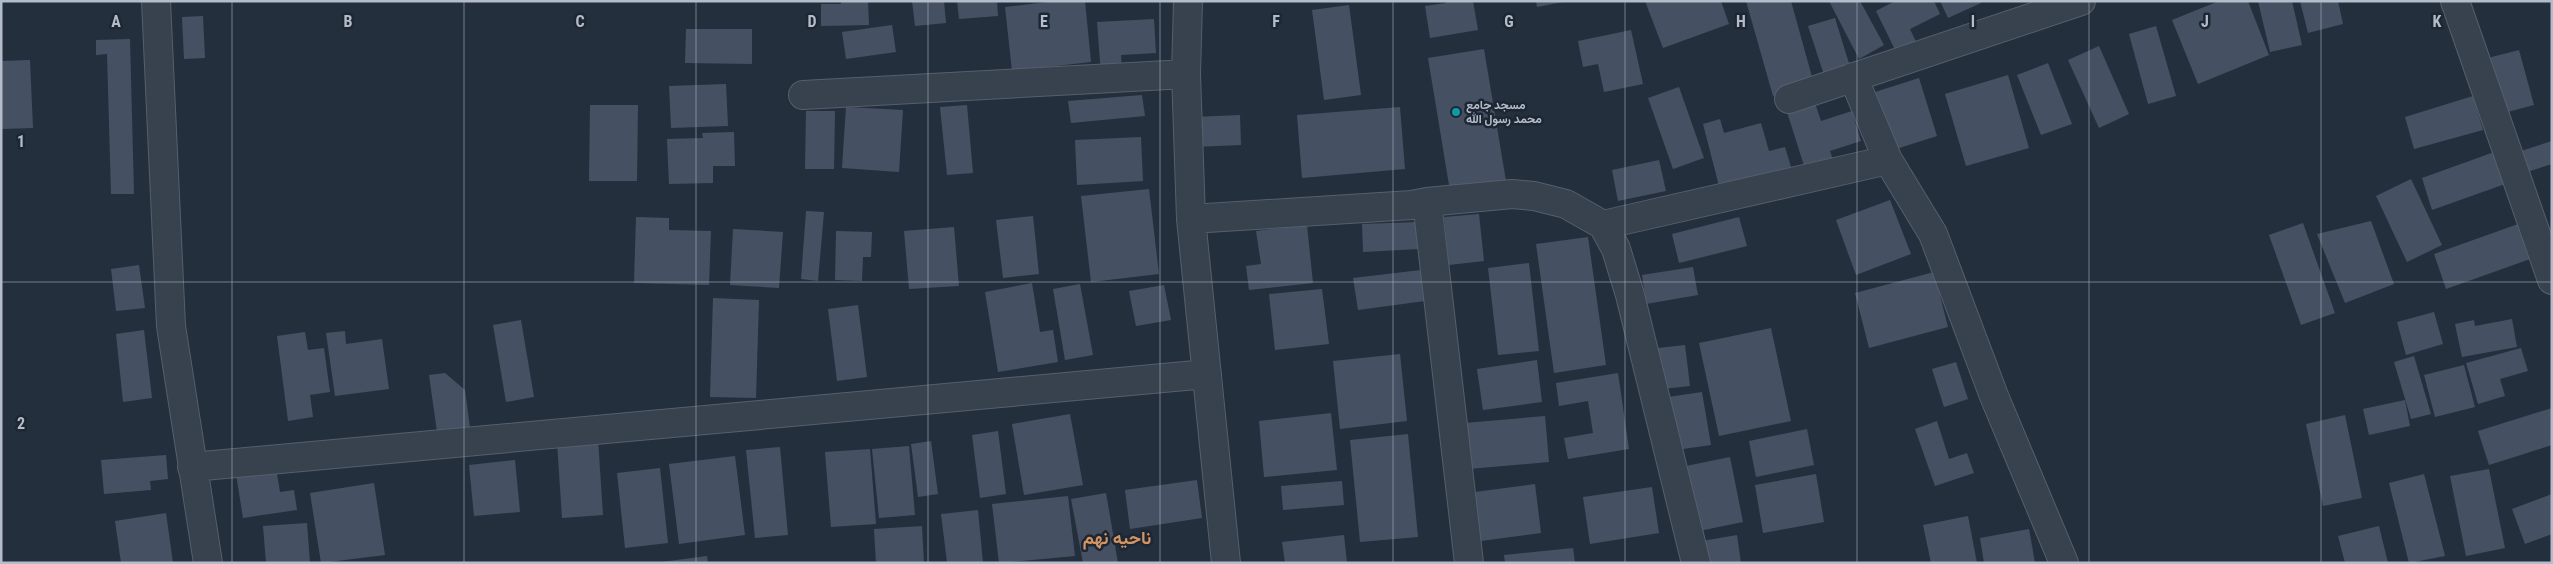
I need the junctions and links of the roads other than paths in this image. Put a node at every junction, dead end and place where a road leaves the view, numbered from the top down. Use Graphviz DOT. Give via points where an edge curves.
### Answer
graph roads {
  1 [pos="156,1"];
  2 [pos="1188,1"];
  3 [pos="2081,1"];
  4 [pos="2455,1"];
  5 [pos="1186,74"];
  6 [pos="1852,78"];
  7 [pos="803,95"];
  8 [pos="1789,99"];
  9 [pos="1888,160"];
  10 [pos="1427,202"];
  11 [pos="1191,219"];
  12 [pos="1603,225"];
  13 [pos="2552,278"];
  14 [pos="1207,374"];
  15 [pos="192,467"];
  16 [pos="208,563"];
  17 [pos="1226,563"];
  18 [pos="1469,563"];
  19 [pos="1696,563"];
  20 [pos="2064,563"];
  1 -- 15 [label="street" via="171,326"];
  2 -- 5 [label="street"];
  3 -- 6 [label="street"];
  4 -- 13 [label="street"];
  5 -- 7 [label="street"];
  5 -- 11 [label="street"];
  6 -- 8 [label="street"];
  6 -- 9 [label="street"];
  9 -- 12 [label="street"];
  9 -- 20 [label="street" via="1932,234 1994,396"];
  10 -- 11 [label="street"];
  10 -- 12 [label="street" via="1512,194 1534,196 1566,204"];
  10 -- 18 [label="street"];
  11 -- 14 [label="street"];
  12 -- 19 [label="street" via="1616,249 1630,295"];
  14 -- 15 [label="street"];
  14 -- 17 [label="street"];
  15 -- 16 [label="street"];
}
